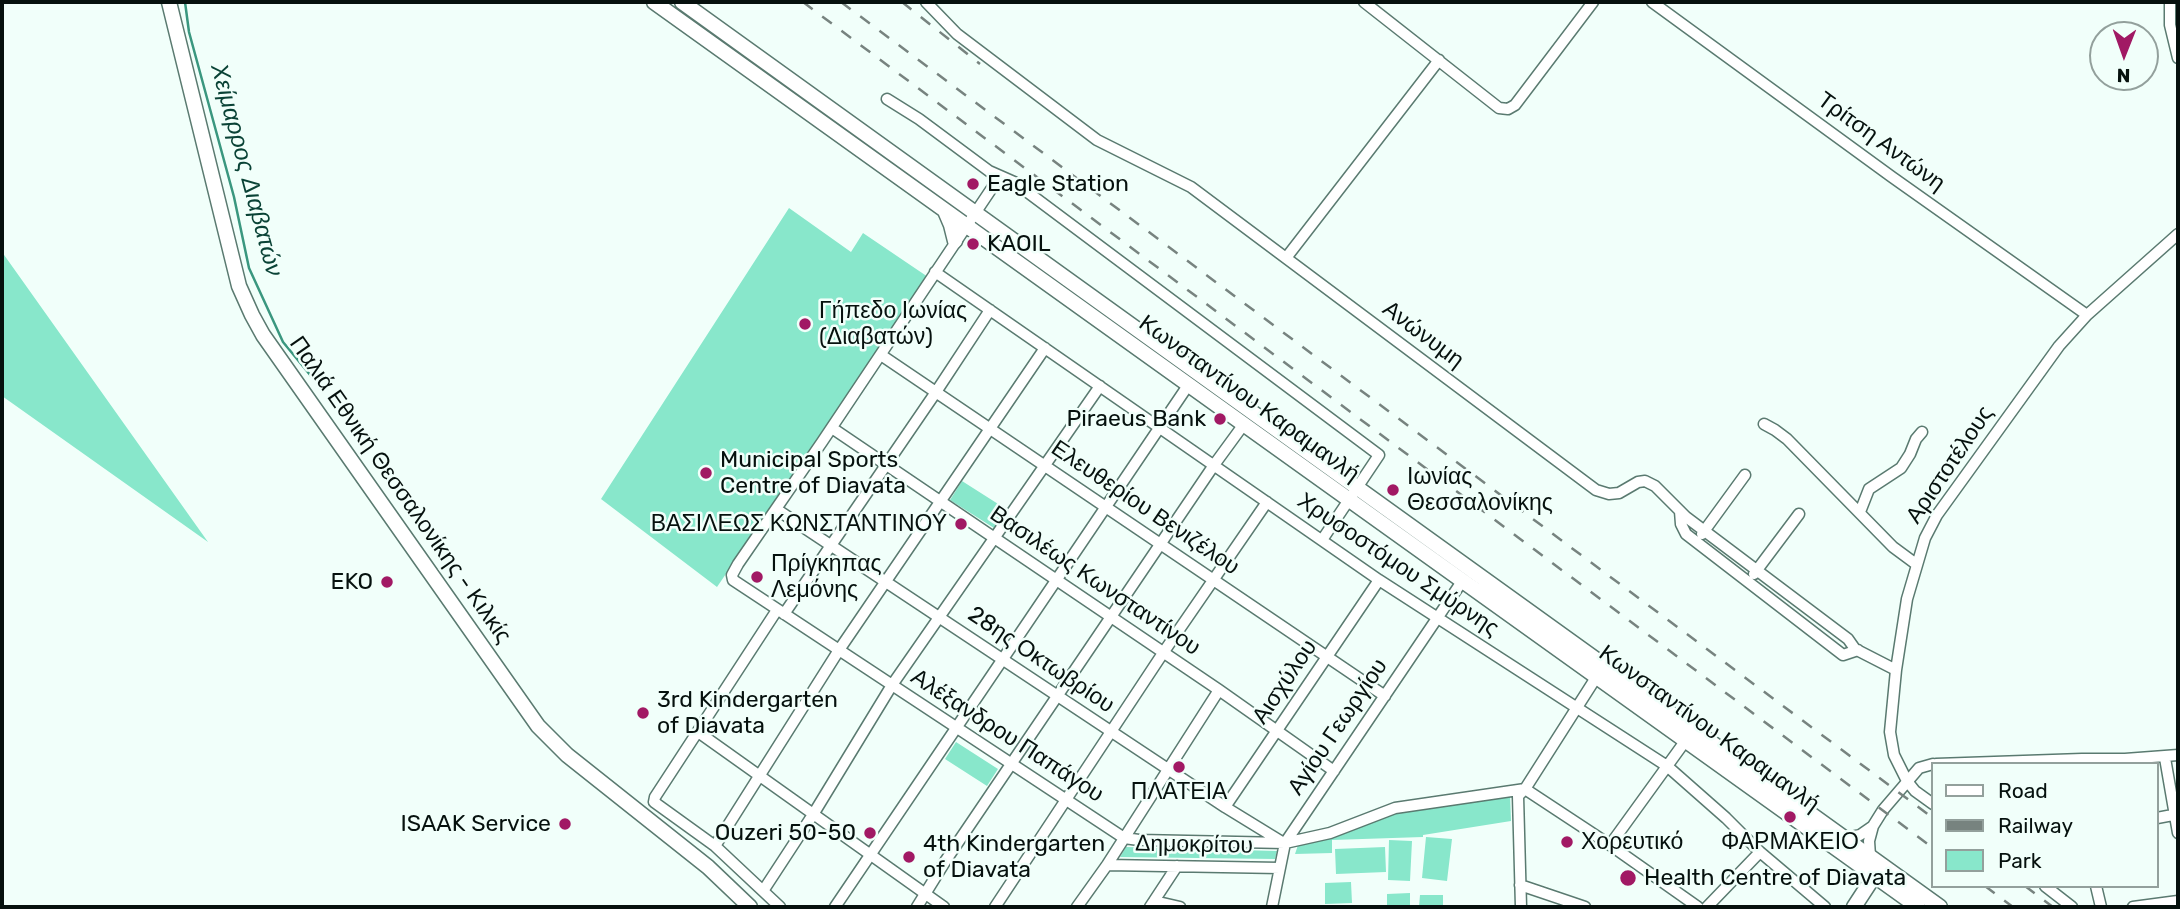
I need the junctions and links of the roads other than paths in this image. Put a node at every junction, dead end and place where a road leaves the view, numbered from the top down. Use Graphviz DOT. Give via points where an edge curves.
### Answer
graph roads {
  1 [pos="169,2"];
  2 [pos="654,2"];
  3 [pos="682,2"];
  4 [pos="926,2"];
  5 [pos="1364,2"];
  6 [pos="1593,2"];
  7 [pos="1652,2"];
  8 [pos="2170,2"];
  9 [pos="2178,58"];
  10 [pos="1439,60"];
  11 [pos="887,99"];
  12 [pos="1000,176"];
  13 [pos="944,209"];
  14 [pos="970,219"];
  15 [pos="2178,233"];
  16 [pos="955,241"];
  17 [pos="1286,258"];
  18 [pos="935,272"];
  19 [pos="990,310"];
  20 [pos="2087,315"];
  21 [pos="1045,348"];
  22 [pos="881,355"];
  23 [pos="1189,384"];
  24 [pos="1100,386"];
  25 [pos="936,392"];
  26 [pos="1244,424"];
  27 [pos="1764,424"];
  28 [pos="832,428"];
  29 [pos="1160,428"];
  30 [pos="991,429"];
  31 [pos="1922,432"];
  32 [pos="1045,465"];
  33 [pos="1214,465"];
  34 [pos="887,466"];
  35 [pos="1745,475"];
  36 [pos="1353,493"];
  37 [pos="1267,502"];
  38 [pos="940,503"];
  39 [pos="1105,506"];
  40 [pos="776,509"];
  41 [pos="1680,511"];
  42 [pos="1860,512"];
  43 [pos="1799,514"];
  44 [pos="1705,530"];
  45 [pos="995,538"];
  46 [pos="1322,540"];
  47 [pos="1696,542"];
  48 [pos="1161,544"];
  49 [pos="832,547"];
  50 [pos="1916,564"];
  51 [pos="1757,571"];
  52 [pos="1057,580"];
  53 [pos="1213,580"];
  54 [pos="1379,580"];
  55 [pos="1463,580"];
  56 [pos="885,582"];
  57 [pos="1748,582"];
  58 [pos="781,612"];
  59 [pos="938,617"];
  60 [pos="1111,617"];
  61 [pos="1438,618"];
  62 [pos="839,650"];
  63 [pos="1858,650"];
  64 [pos="1163,653"];
  65 [pos="1327,657"];
  66 [pos="1003,660"];
  67 [pos="1896,670"];
  68 [pos="1597,676"];
  69 [pos="892,685"];
  70 [pos="1219,690"];
  71 [pos="1058,696"];
  72 [pos="1385,696"];
  73 [pos="1576,708"];
  74 [pos="958,728"];
  75 [pos="698,732"];
  76 [pos="1111,732"];
  77 [pos="1276,732"];
  78 [pos="1686,740"];
  79 [pos="2178,755"];
  80 [pos="2165,758"];
  81 [pos="2067,761"];
  82 [pos="2023,762"];
  83 [pos="1013,764"];
  84 [pos="1932,765"];
  85 [pos="1667,766"];
  86 [pos="1168,769"];
  87 [pos="1334,771"];
  88 [pos="760,775"];
  89 [pos="1907,781"];
  90 [pos="1525,789"];
  91 [pos="1066,800"];
  92 [pos="1932,803"];
  93 [pos="1225,807"];
  94 [pos="814,813"];
  95 [pos="2177,814"];
  96 [pos="2159,818"];
  97 [pos="1873,826"];
  98 [pos="2178,833"];
  99 [pos="1124,838"];
  100 [pos="1845,838"];
  101 [pos="1285,843"];
  102 [pos="1610,845"];
  103 [pos="715,846"];
  104 [pos="1760,852"];
  105 [pos="871,855"];
  106 [pos="1870,856"];
  107 [pos="1107,865"];
  108 [pos="1177,866"];
  109 [pos="1280,868"];
  110 [pos="1872,873"];
  111 [pos="1520,885"];
  112 [pos="2048,888"];
  113 [pos="2096,888"];
  114 [pos="763,891"];
  115 [pos="925,894"];
  116 [pos="2178,901"];
  117 [pos="1152,904"];
  118 [pos="750,907"];
  119 [pos="780,907"];
  120 [pos="835,907"];
  121 [pos="917,907"];
  122 [pos="944,907"];
  123 [pos="995,907"];
  124 [pos="1077,907"];
  125 [pos="1180,907"];
  126 [pos="1272,907"];
  127 [pos="1521,907"];
  128 [pos="1584,907"];
  129 [pos="1698,907"];
  130 [pos="1707,907"];
  131 [pos="1825,907"];
  132 [pos="1854,907"];
  133 [pos="1918,907"];
  134 [pos="1941,907"];
  135 [pos="2072,907"];
  136 [pos="2101,907"];
  137 [pos="2133,907"];
  1 -- 118 [label="main road, Παλιά Εθνική Θεσσαλονίκης - Κιλκίς" via="239,286 263,335 538,726 566,755 708,867"];
  2 -- 13 [label="main road, Κωνσταντίνου Καραμανλή"];
  3 -- 14 [label="main road, Κωνσταντίνου Καραμανλή"];
  4 -- 17 [label="street, Ανώνυμη" via="957,34 1097,140 1191,187"];
  5 -- 10 [label="street"];
  6 -- 10 [label="street" via="1515,106 1508,109 1499,108"];
  7 -- 20 [label="street, Τρίτση Αντώνη"];
  8 -- 9 [label="street"];
  10 -- 17 [label="street"];
  11 -- 12 [label="street"];
  12 -- 14 [label="street"];
  12 -- 36 [label="street" via="1379,455"];
  13 -- 14 [label="main road, Κωνσταντίνου Καραμανλή"];
  13 -- 16 [label="main road"];
  14 -- 16 [label="street"];
  14 -- 23 [label="main road, Κωνσταντίνου Καραμανλή"];
  14 -- 36 [label="main road, Κωνσταντίνου Καραμανλή"];
  15 -- 20 [label="street, Αριστοτέλους"];
  16 -- 18 [label="street"];
  17 -- 41 [label="street, Ανώνυμη" via="1595,490 1619,493 1645,481"];
  18 -- 19 [label="street, Χρυσοστόμου Σμύρνης"];
  18 -- 22 [label="street"];
  19 -- 21 [label="street, Χρυσοστόμου Σμύρνης"];
  19 -- 25 [label="street"];
  20 -- 50 [label="street, Αριστοτέλους" via="2048,360 1933,521"];
  21 -- 24 [label="street, Χρυσοστόμου Σμύρνης"];
  21 -- 30 [label="street"];
  22 -- 25 [label="street, Ελευθερίου Βενιζέλου"];
  22 -- 28 [label="street"];
  23 -- 26 [label="main road, Κωνσταντίνου Καραμανλή"];
  23 -- 29 [label="street"];
  24 -- 29 [label="street, Χρυσοστόμου Σμύρνης"];
  24 -- 32 [label="street"];
  25 -- 30 [label="street, Ελευθερίου Βενιζέλου"];
  25 -- 34 [label="street"];
  26 -- 33 [label="street"];
  26 -- 36 [label="main road, Κωνσταντίνου Καραμανλή"];
  27 -- 42 [label="street" via="1787,439"];
  28 -- 34 [label="street, Βασιλέως Κωνσταντίνου"];
  28 -- 40 [label="street"];
  29 -- 33 [label="street, Χρυσοστόμου Σμύρνης"];
  29 -- 39 [label="street"];
  30 -- 32 [label="street, Ελευθερίου Βενιζέλου"];
  30 -- 38 [label="street"];
  31 -- 42 [label="street" via="1902,468 1869,489"];
  32 -- 39 [label="street, Ελευθερίου Βενιζέλου"];
  32 -- 45 [label="street"];
  33 -- 37 [label="street, Χρυσοστόμου Σμύρνης"];
  33 -- 48 [label="street"];
  34 -- 38 [label="street, Βασιλέως Κωνσταντίνου"];
  34 -- 49 [label="street"];
  35 -- 44 [label="street"];
  36 -- 46 [label="street"];
  36 -- 55 [label="main road, Κωνσταντίνου Καραμανλή"];
  36 -- 100 [label="main road, Κωνσταντίνου Καραμανλή"];
  37 -- 46 [label="street, Χρυσοστόμου Σμύρνης"];
  37 -- 53 [label="street"];
  38 -- 45 [label="street, Βασιλέως Κωνσταντίνου"];
  38 -- 56 [label="street"];
  39 -- 48 [label="street, Ελευθερίου Βενιζέλου"];
  39 -- 52 [label="street"];
  40 -- 49 [label="street, 28ης Οκτωβρίου"];
  40 -- 58 [label="street, Αλέξανδρου Παπάγου" via="732,575"];
  41 -- 44 [label="street, Ανώνυμη"];
  41 -- 47 [label="street" via="1686,534"];
  42 -- 50 [label="street"];
  43 -- 51 [label="street"];
  44 -- 47 [label="street"];
  44 -- 51 [label="street, Ανώνυμη"];
  45 -- 52 [label="street, Βασιλέως Κωνσταντίνου"];
  45 -- 59 [label="street"];
  46 -- 54 [label="street, Χρυσοστόμου Σμύρνης"];
  47 -- 57 [label="street"];
  48 -- 53 [label="street, Ελευθερίου Βενιζέλου"];
  48 -- 60 [label="street"];
  49 -- 56 [label="street, 28ης Οκτωβρίου"];
  49 -- 58 [label="street"];
  50 -- 67 [label="street, Αριστοτέλους"];
  51 -- 57 [label="street"];
  51 -- 63 [label="street, Ανώνυμη"];
  52 -- 60 [label="street, Βασιλέως Κωνσταντίνου"];
  52 -- 66 [label="street"];
  53 -- 64 [label="street"];
  53 -- 65 [label="street, Ελευθερίου Βενιζέλου"];
  54 -- 61 [label="street, Χρυσοστόμου Σμύρνης"];
  54 -- 65 [label="street, Αισχύλου"];
  55 -- 61 [label="street, Αγίου Γεωργίου"];
  55 -- 68 [label="main road, Κωνσταντίνου Καραμανλή"];
  56 -- 59 [label="street, 28ης Οκτωβρίου"];
  56 -- 62 [label="street"];
  57 -- 63 [label="street" via="1843,655"];
  58 -- 62 [label="street, Αλέξανδρου Παπάγου"];
  58 -- 75 [label="street"];
  59 -- 66 [label="street, 28ης Οκτωβρίου"];
  59 -- 69 [label="street"];
  60 -- 64 [label="street, Βασιλέως Κωνσταντίνου"];
  60 -- 71 [label="street"];
  61 -- 72 [label="street, Αγίου Γεωργίου"];
  61 -- 73 [label="street, Χρυσοστόμου Σμύρνης"];
  62 -- 69 [label="street, Αλέξανδρου Παπάγου"];
  62 -- 88 [label="street"];
  63 -- 67 [label="street, Ανώνυμη"];
  64 -- 70 [label="street, Βασιλέως Κωνσταντίνου"];
  64 -- 76 [label="street"];
  65 -- 72 [label="street, Ελευθερίου Βενιζέλου"];
  65 -- 77 [label="street, Αισχύλου"];
  66 -- 71 [label="street, 28ης Οκτωβρίου"];
  66 -- 74 [label="street"];
  67 -- 89 [label="street, Αριστοτέλους" via="1891,745"];
  68 -- 73 [label="street"];
  68 -- 78 [label="main road, Κωνσταντίνου Καραμανλή"];
  69 -- 74 [label="street, Αλέξανδρου Παπάγου"];
  69 -- 94 [label="street"];
  70 -- 77 [label="street, Βασιλέως Κωνσταντίνου"];
  70 -- 86 [label="street"];
  71 -- 76 [label="street, 28ης Οκτωβρίου"];
  71 -- 83 [label="street"];
  72 -- 87 [label="street, Αγίου Γεωργίου"];
  73 -- 85 [label="street, Χρυσοστόμου Σμύρνης"];
  73 -- 90 [label="street"];
  74 -- 83 [label="street, Αλέξανδρου Παπάγου"];
  74 -- 105 [label="street"];
  75 -- 88 [label="street"];
  75 -- 103 [label="street" via="654,802"];
  76 -- 86 [label="street, 28ης Οκτωβρίου"];
  76 -- 91 [label="street"];
  77 -- 87 [label="street, Βασιλέως Κωνσταντίνου"];
  77 -- 93 [label="street, Αισχύλου"];
  78 -- 85 [label="street"];
  78 -- 110 [label="main road, Κωνσταντίνου Καραμανλή"];
  79 -- 80 [label="street"];
  80 -- 81 [label="street"];
  80 -- 95 [label="street"];
  81 -- 82 [label="street"];
  83 -- 91 [label="street, Αλέξανδρου Παπάγου"];
  83 -- 115 [label="street"];
  84 -- 89 [label="street" via="1919,768"];
  85 -- 102 [label="street"];
  85 -- 104 [label="street, Χρυσοστόμου Σμύρνης"];
  86 -- 93 [label="street, 28ης Οκτωβρίου"];
  86 -- 99 [label="street"];
  87 -- 101 [label="street, Αγίου Γεωργίου"];
  88 -- 94 [label="street"];
  88 -- 103 [label="street"];
  89 -- 92 [label="street"];
  89 -- 97 [label="street"];
  90 -- 101 [label="street, Αλέξανδρου Παπάγου" via="1395,808 1330,833"];
  90 -- 102 [label="street"];
  90 -- 111 [label="street" via="1518,796"];
  91 -- 99 [label="street, Αλέξανδρου Παπάγου"];
  91 -- 123 [label="street"];
  93 -- 101 [label="street, 28ης Οκτωβρίου"];
  94 -- 105 [label="street"];
  94 -- 114 [label="street"];
  95 -- 96 [label="street"];
  95 -- 98 [label="street"];
  97 -- 100 [label="street"];
  97 -- 106 [label="street"];
  99 -- 101 [label="street, Αλέξανδρου Παπάγου"];
  99 -- 107 [label="street"];
  100 -- 106 [label="main road, Κωνσταντίνου Καραμανλή"];
  101 -- 109 [label="street, Αγίου Γεωργίου"];
  102 -- 129 [label="street"];
  103 -- 114 [label="street"];
  104 -- 130 [label="street"];
  104 -- 131 [label="street, Χρυσοστόμου Σμύρνης"];
  105 -- 115 [label="street"];
  105 -- 120 [label="street"];
  106 -- 110 [label="main road"];
  106 -- 134 [label="main road, Κωνσταντίνου Καραμανλή"];
  107 -- 108 [label="street, Δημοκρίτου"];
  107 -- 124 [label="street"];
  108 -- 109 [label="street, Δημοκρίτου"];
  108 -- 117 [label="street"];
  109 -- 126 [label="street, Αγίου Γεωργίου"];
  110 -- 132 [label="main road"];
  110 -- 133 [label="main road, Κωνσταντίνου Καραμανλή"];
  111 -- 127 [label="street"];
  111 -- 128 [label="street"];
  112 -- 135 [label="street"];
  113 -- 136 [label="street"];
  114 -- 119 [label="street"];
  115 -- 121 [label="street"];
  115 -- 122 [label="street"];
  116 -- 137 [label="street"];
  117 -- 125 [label="street"];
}
